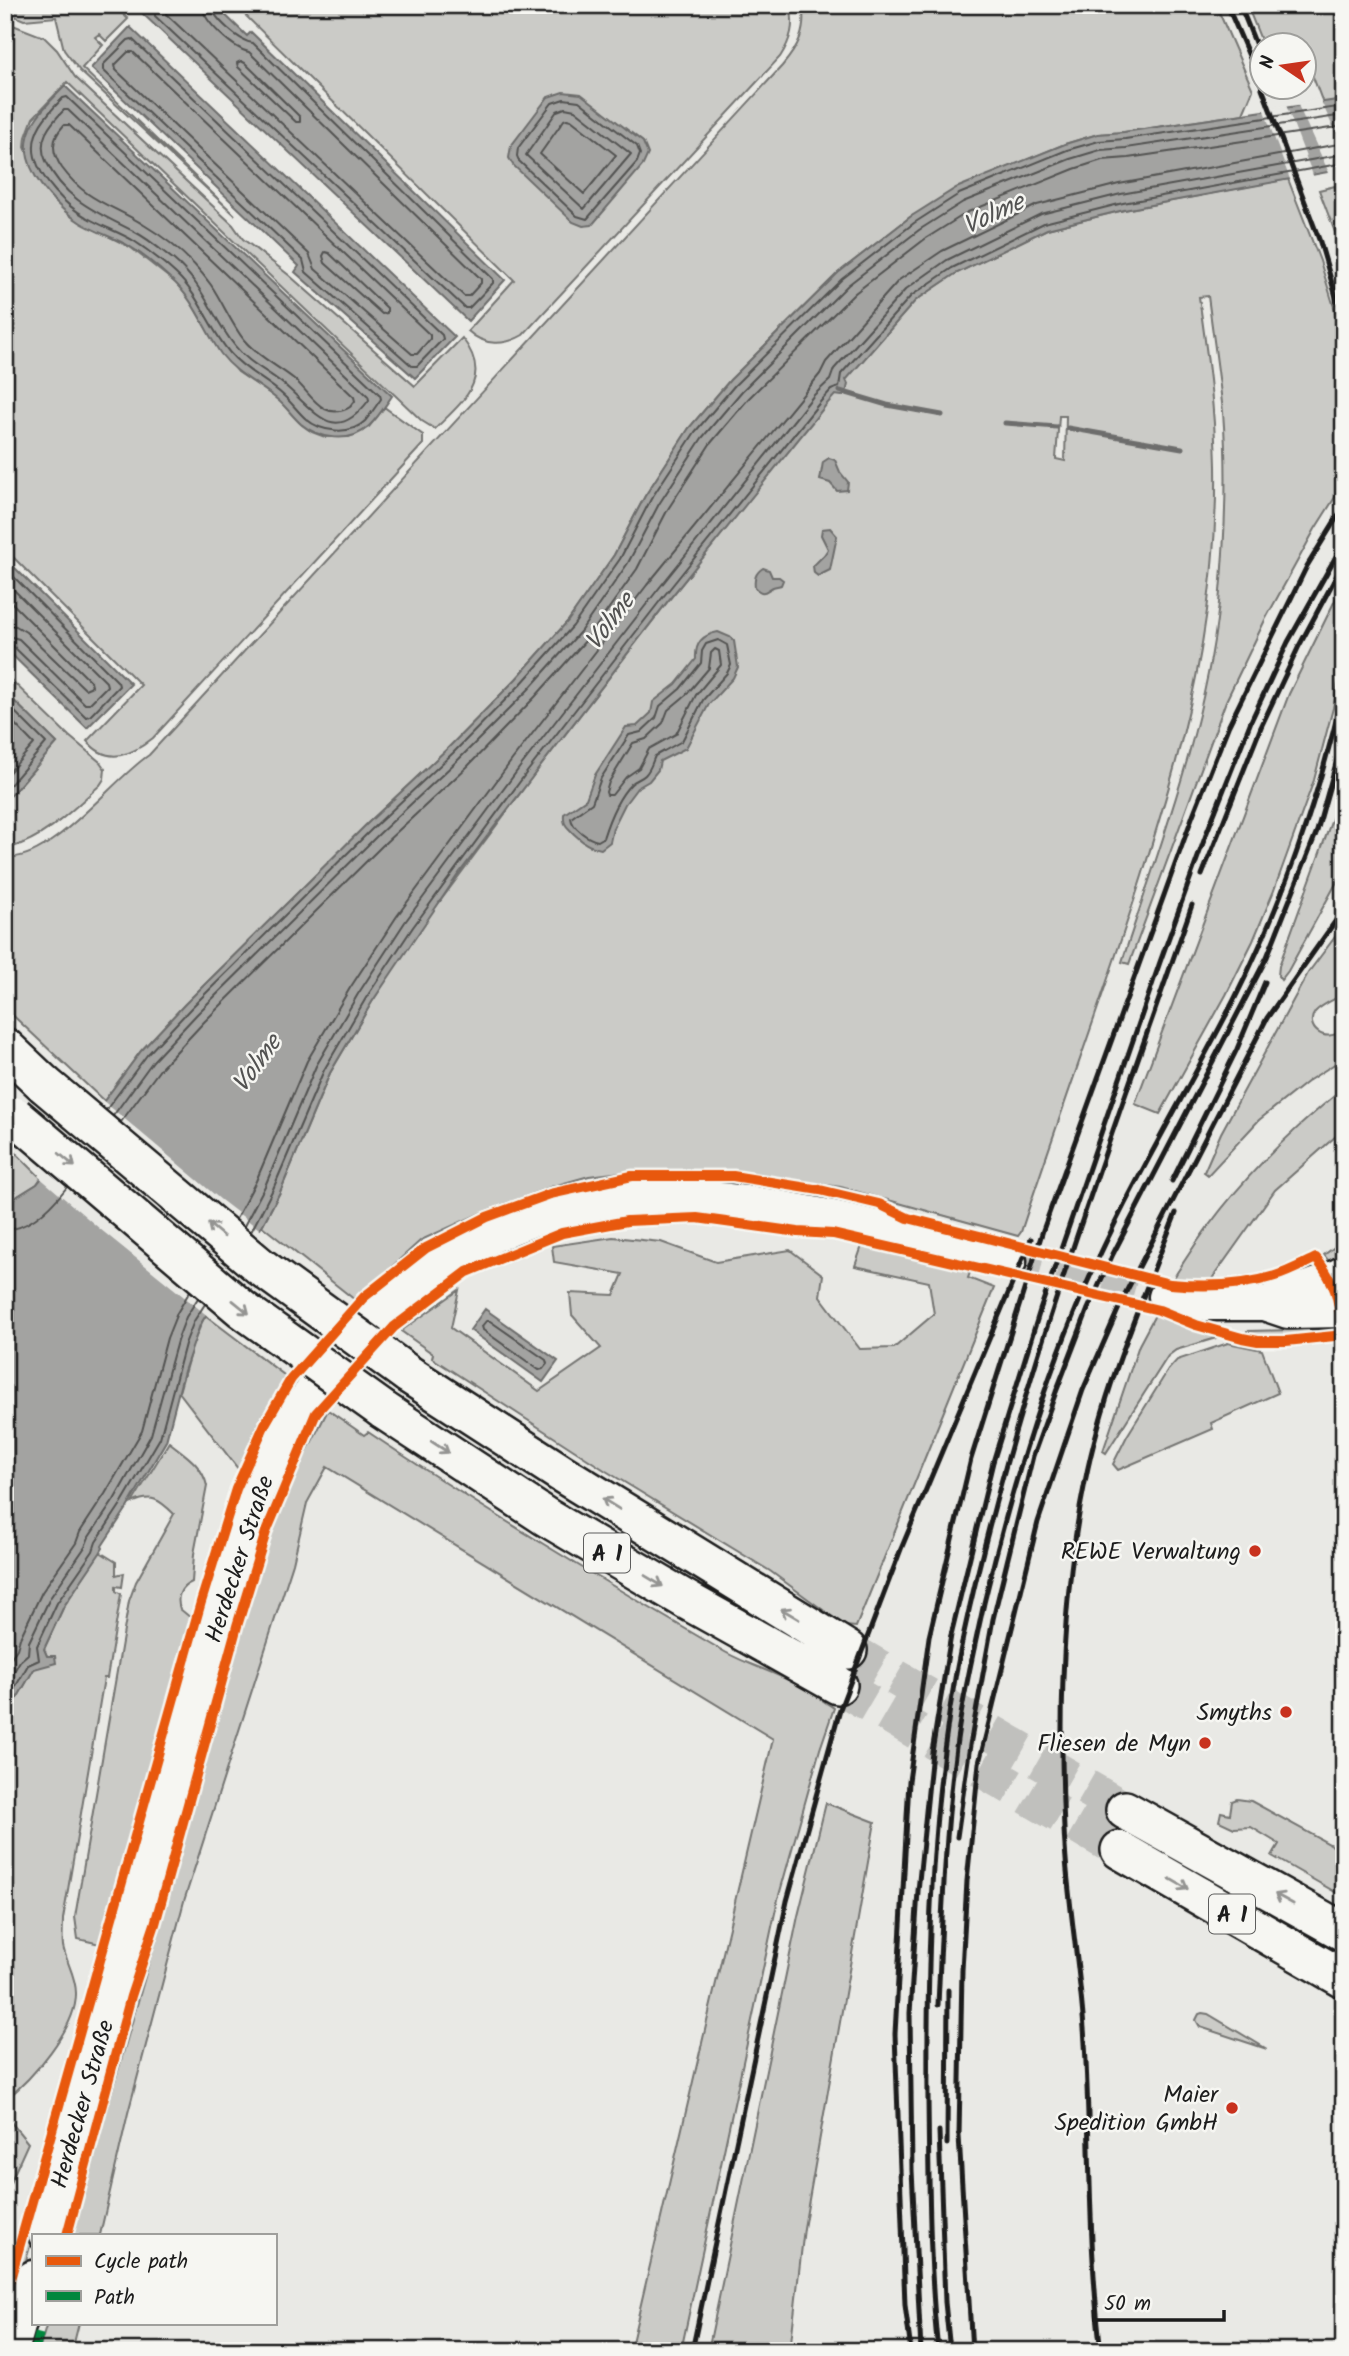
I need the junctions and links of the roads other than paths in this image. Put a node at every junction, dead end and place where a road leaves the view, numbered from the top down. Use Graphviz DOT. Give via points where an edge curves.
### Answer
graph roads {
  1 [pos="5,1047"];
  2 [pos="10,1111"];
  3 [pos="1010,1261"];
  4 [pos="1344,1272"];
  5 [pos="1165,1297"];
  6 [pos="1264,1304"];
  7 [pos="1344,1311"];
  8 [pos="848,1650"];
  9 [pos="838,1685"];
  10 [pos="1125,1810"];
  11 [pos="1120,1850"];
  12 [pos="1344,1932"];
  13 [pos="1344,1979"];
  14 [pos="45,2234"];
  15 [pos="32,2281"];
  16 [pos="12,2351"];
  8 -- 1 [label="highway, A 1, one-way, bridge" via="408,1374 261,1267"];
  2 -- 9 [label="highway, A 1, one-way, bridge" via="242,1308 383,1410 558,1524"];
  3 -- 14 [label="main road, Herdecker Straße" via="746,1201 691,1197 619,1200 531,1219 491,1237 438,1267 370,1321 325,1374 288,1429 242,1532"];
  4 -- 6 [label="main road"];
  5 -- 6 [label="main road" via="1206,1304"];
  6 -- 7 [label="main road" via="1288,1312"];
  12 -- 10 [label="highway, A 1, one-way"];
  11 -- 13 [label="highway, A 1, one-way"];
  15 -- 16 [label="main road"];
}
